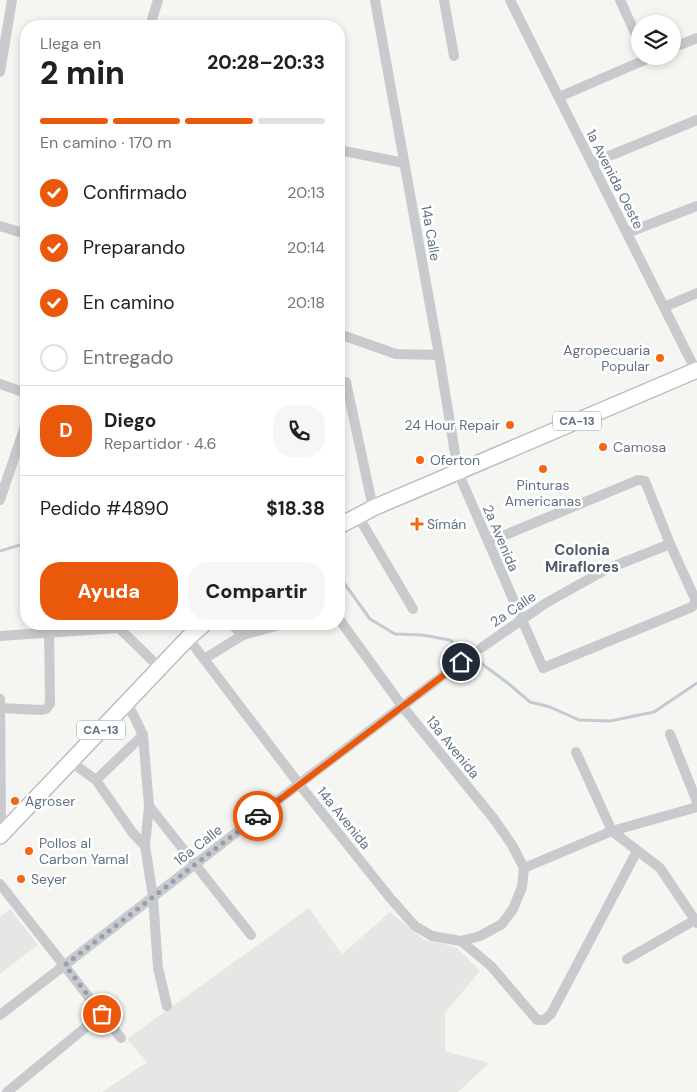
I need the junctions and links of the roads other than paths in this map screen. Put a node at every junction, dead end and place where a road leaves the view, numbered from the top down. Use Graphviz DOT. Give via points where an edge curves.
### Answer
graph roads {
  1 [pos="12,0"];
  2 [pos="158,0"];
  3 [pos="374,0"];
  4 [pos="444,0"];
  5 [pos="510,0"];
  6 [pos="620,0"];
  7 [pos="152,20"];
  8 [pos="631,24"];
  9 [pos="697,38"];
  10 [pos="681,44"];
  11 [pos="454,56"];
  12 [pos="631,65"];
  13 [pos="0,72"];
  14 [pos="559,97"];
  15 [pos="697,120"];
  16 [pos="345,151"];
  17 [pos="404,163"];
  18 [pos="592,163"];
  19 [pos="697,206"];
  20 [pos="0,226"];
  21 [pos="20,232"];
  22 [pos="627,234"];
  23 [pos="697,293"];
  24 [pos="664,307"];
  25 [pos="345,336"];
  26 [pos="439,355"];
  27 [pos="696,370"];
  28 [pos="346,382"];
  29 [pos="0,384"];
  30 [pos="20,391"];
  31 [pos="20,441"];
  32 [pos="458,472"];
  33 [pos="0,500"];
  34 [pos="373,508"];
  35 [pos="358,516"];
  36 [pos="345,523"];
  37 [pos="488,542"];
  38 [pos="670,544"];
  39 [pos="696,601"];
  40 [pos="413,609"];
  41 [pos="521,620"];
  42 [pos="345,627"];
  43 [pos="37,630"];
  44 [pos="49,630"];
  45 [pos="123,630"];
  46 [pos="197,630"];
  47 [pos="238,630"];
  48 [pos="261,630"];
  49 [pos="243,635"];
  50 [pos="0,636"];
  51 [pos="188,638"];
  52 [pos="481,648"];
  53 [pos="204,659"];
  54 [pos="461,662"];
  55 [pos="160,668"];
  56 [pos="0,699"];
  57 [pos="127,702"];
  58 [pos="402,706"];
  59 [pos="0,708"];
  60 [pos="670,734"];
  61 [pos="142,735"];
  62 [pos="576,752"];
  63 [pos="70,762"];
  64 [pos="96,780"];
  65 [pos="299,784"];
  66 [pos="697,802"];
  67 [pos="149,806"];
  68 [pos="697,807"];
  69 [pos="612,831"];
  70 [pos="2,834"];
  71 [pos="146,846"];
  72 [pos="637,851"];
  73 [pos="195,865"];
  74 [pos="524,868"];
  75 [pos="0,884"];
  76 [pos="153,897"];
  77 [pos="696,922"];
  78 [pos="250,935"];
  79 [pos="461,942"];
  80 [pos="627,959"];
  81 [pos="65,965"];
  82 [pos="167,1006"];
  83 [pos="102,1014"];
  84 [pos="0,1015"];
  85 [pos="121,1038"];
  86 [pos="7,1092"];
  1 -- 13 [label="street"];
  2 -- 7 [label="street"];
  3 -- 17 [label="street, 14a Calle"];
  4 -- 11 [label="street"];
  5 -- 14 [label="street, 1a Avenida Oeste"];
  6 -- 8 [label="street"];
  9 -- 10 [label="street"];
  12 -- 14 [label="street"];
  14 -- 18 [label="street, 1a Avenida Oeste"];
  15 -- 18 [label="street"];
  16 -- 17 [label="street"];
  17 -- 26 [label="street, 14a Calle"];
  18 -- 22 [label="street, 1a Avenida Oeste"];
  19 -- 22 [label="street"];
  20 -- 21 [label="street"];
  22 -- 24 [label="street, 1a Avenida Oeste"];
  23 -- 24 [label="street"];
  24 -- 27 [label="street, 1a Avenida Oeste"];
  25 -- 26 [label="street" via="396,354"];
  26 -- 32 [label="street, 14a Calle"];
  27 -- 32 [label="main road, CA-13"];
  28 -- 34 [label="street"];
  29 -- 30 [label="street"];
  31 -- 33 [label="street"];
  32 -- 34 [label="main road, CA-13"];
  32 -- 37 [label="street, 2a Avenida"];
  34 -- 35 [label="main road, CA-13"];
  35 -- 36 [label="main road, CA-13"];
  35 -- 40 [label="street"];
  37 -- 38 [label="street" via="638,480 645,481 649,488"];
  37 -- 41 [label="street, 2a Avenida"];
  38 -- 39 [label="street"];
  38 -- 41 [label="street, 2a Calle" via="607,569"];
  39 -- 41 [label="street, 2a Avenida" via="692,607 543,668"];
  41 -- 52 [label="street, 2a Calle"];
  42 -- 58 [label="street, 13a Avenida"];
  43 -- 50 [label="street"];
  44 -- 59 [label="street" via="50,704 42,710"];
  45 -- 55 [label="street"];
  46 -- 51 [label="main road, CA-13"];
  47 -- 49 [label="street"];
  48 -- 49 [label="street"];
  49 -- 53 [label="street"];
  51 -- 53 [label="street, 14a Avenida"];
  51 -- 55 [label="main road, CA-13"];
  53 -- 65 [label="street, 14a Avenida"];
  54 -- 58 [label="street, 16a Calle"];
  55 -- 57 [label="main road, CA-13"];
  56 -- 59 [label="street"];
  57 -- 61 [label="street"];
  57 -- 63 [label="main road, CA-13"];
  58 -- 65 [label="street, 16a Calle"];
  58 -- 74 [label="street, 13a Avenida" via="494,819"];
  59 -- 70 [label="street"];
  60 -- 66 [label="street"];
  61 -- 64 [label="street"];
  61 -- 67 [label="street"];
  62 -- 69 [label="street"];
  63 -- 64 [label="street"];
  63 -- 70 [label="main road, CA-13"];
  64 -- 71 [label="street" via="132,832"];
  65 -- 73 [label="street, 16a Calle"];
  65 -- 79 [label="street, 14a Avenida" via="415,926 432,936"];
  67 -- 71 [label="street"];
  67 -- 73 [label="street"];
  68 -- 69 [label="street"];
  69 -- 72 [label="street"];
  69 -- 74 [label="street"];
  71 -- 76 [label="street"];
  72 -- 77 [label="street" via="660,868"];
  72 -- 79 [label="street" via="551,1014 544,1020 537,1020 491,966"];
  73 -- 76 [label="street, 16a Calle"];
  73 -- 78 [label="street"];
  74 -- 79 [label="street" via="522,887 513,909 502,924"];
  75 -- 81 [label="street"];
  76 -- 81 [label="street, 16a Calle"];
  76 -- 82 [label="street" via="158,968"];
  77 -- 80 [label="street"];
  81 -- 83 [label="street"];
  81 -- 84 [label="street, 16a Calle"];
  83 -- 85 [label="street"];
  83 -- 86 [label="street"];
}
